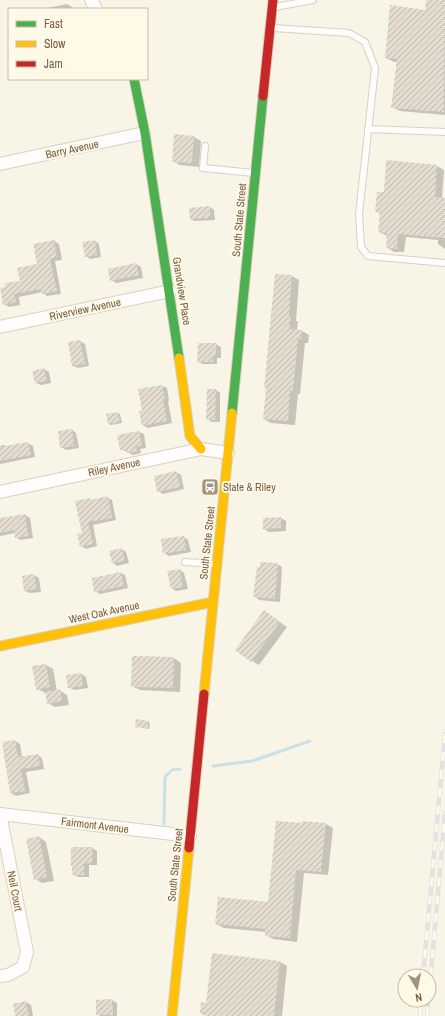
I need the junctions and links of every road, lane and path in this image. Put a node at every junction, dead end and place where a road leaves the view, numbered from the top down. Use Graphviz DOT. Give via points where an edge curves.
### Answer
graph roads {
  1 [pos="312,0"];
  2 [pos="272,4"];
  3 [pos="270,28"];
  4 [pos="134,80"];
  5 [pos="368,129"];
  6 [pos="445,132"];
  7 [pos="144,134"];
  8 [pos="205,146"];
  9 [pos="0,164"];
  10 [pos="255,173"];
  11 [pos="445,264"];
  12 [pos="170,291"];
  13 [pos="0,327"];
  14 [pos="201,449"];
  15 [pos="228,453"];
  16 [pos="0,492"];
  17 [pos="185,562"];
  18 [pos="217,564"];
  19 [pos="213,602"];
  20 [pos="0,646"];
  21 [pos="0,814"];
  22 [pos="190,836"];
  23 [pos="0,976"];
  24 [pos="172,1016"];
  1 -- 2 [label="lane" via="295,4"];
  2 -- 3 [label="main road, South State Street"];
  3 -- 5 [label="lane" via="349,33 365,42 375,68"];
  3 -- 10 [label="main road, South State Street"];
  4 -- 7 [label="main road, Grandview Place"];
  5 -- 6 [label="lane"];
  5 -- 11 [label="lane" via="358,214 361,247 368,256"];
  7 -- 9 [label="street, Barry Avenue"];
  7 -- 12 [label="main road, Grandview Place"];
  8 -- 10 [label="lane" via="202,168"];
  10 -- 15 [label="main road, South State Street"];
  12 -- 13 [label="street, Riverview Avenue"];
  12 -- 14 [label="main road, Grandview Place" via="190,436"];
  14 -- 15 [label="street, Riley Avenue"];
  14 -- 16 [label="street, Riley Avenue"];
  15 -- 18 [label="main road, South State Street"];
  17 -- 18 [label="lane"];
  18 -- 19 [label="main road, South State Street"];
  19 -- 20 [label="main road, West Oak Avenue"];
  19 -- 22 [label="main road, South State Street"];
  21 -- 22 [label="street, Fairmont Avenue"];
  21 -- 23 [label="street, Neil Court" via="27,952 23,967"];
  22 -- 24 [label="main road, South State Street"];
}
